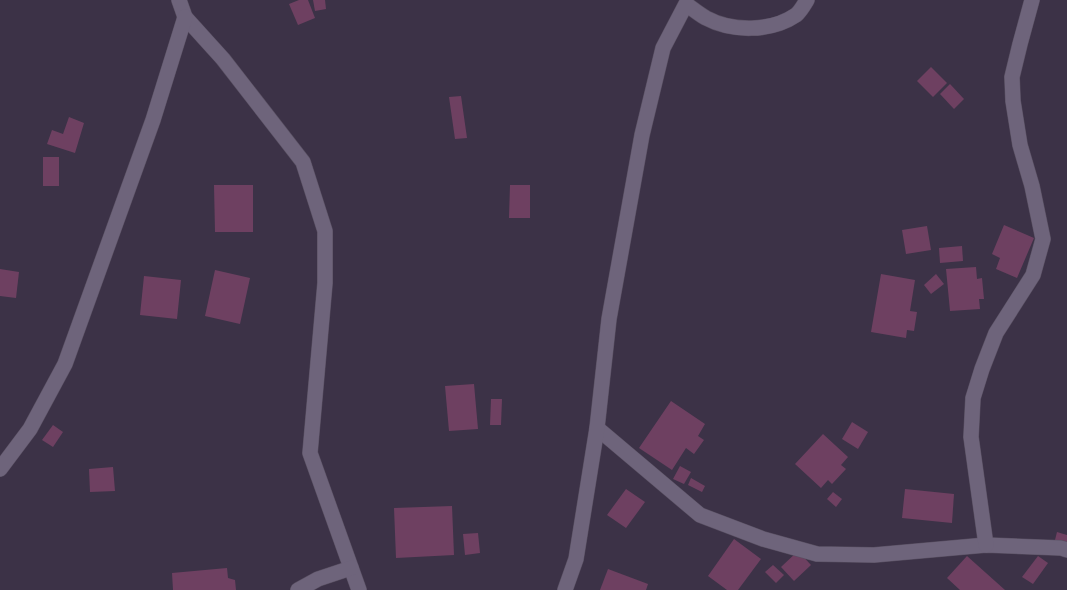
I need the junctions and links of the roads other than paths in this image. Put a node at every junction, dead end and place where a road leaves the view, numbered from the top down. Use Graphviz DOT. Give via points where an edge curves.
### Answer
graph roads {
  1 [pos="180,0"];
  2 [pos="808,0"];
  3 [pos="1032,0"];
  4 [pos="185,16"];
  5 [pos="597,428"];
  6 [pos="0,469"];
  7 [pos="986,545"];
  8 [pos="1067,550"];
  9 [pos="351,568"];
  10 [pos="298,590"];
  11 [pos="359,590"];
  12 [pos="565,590"];
  1 -- 4 [label="street"];
  2 -- 5 [label="street" via="797,14 777,24 754,28 729,26 706,18 686,4 663,48 642,134 609,319"];
  3 -- 7 [label="street" via="1012,77 1013,101 1020,145 1043,239 1033,275 996,333 974,398 971,436"];
  4 -- 6 [label="street" via="153,120 65,364 30,429"];
  4 -- 9 [label="street" via="223,59 303,162 325,231 325,283 310,453"];
  5 -- 7 [label="street" via="700,514 763,539 817,554 874,555"];
  5 -- 12 [label="street" via="576,559"];
  7 -- 8 [label="street"];
  9 -- 10 [label="street"];
  9 -- 11 [label="street"];
}
